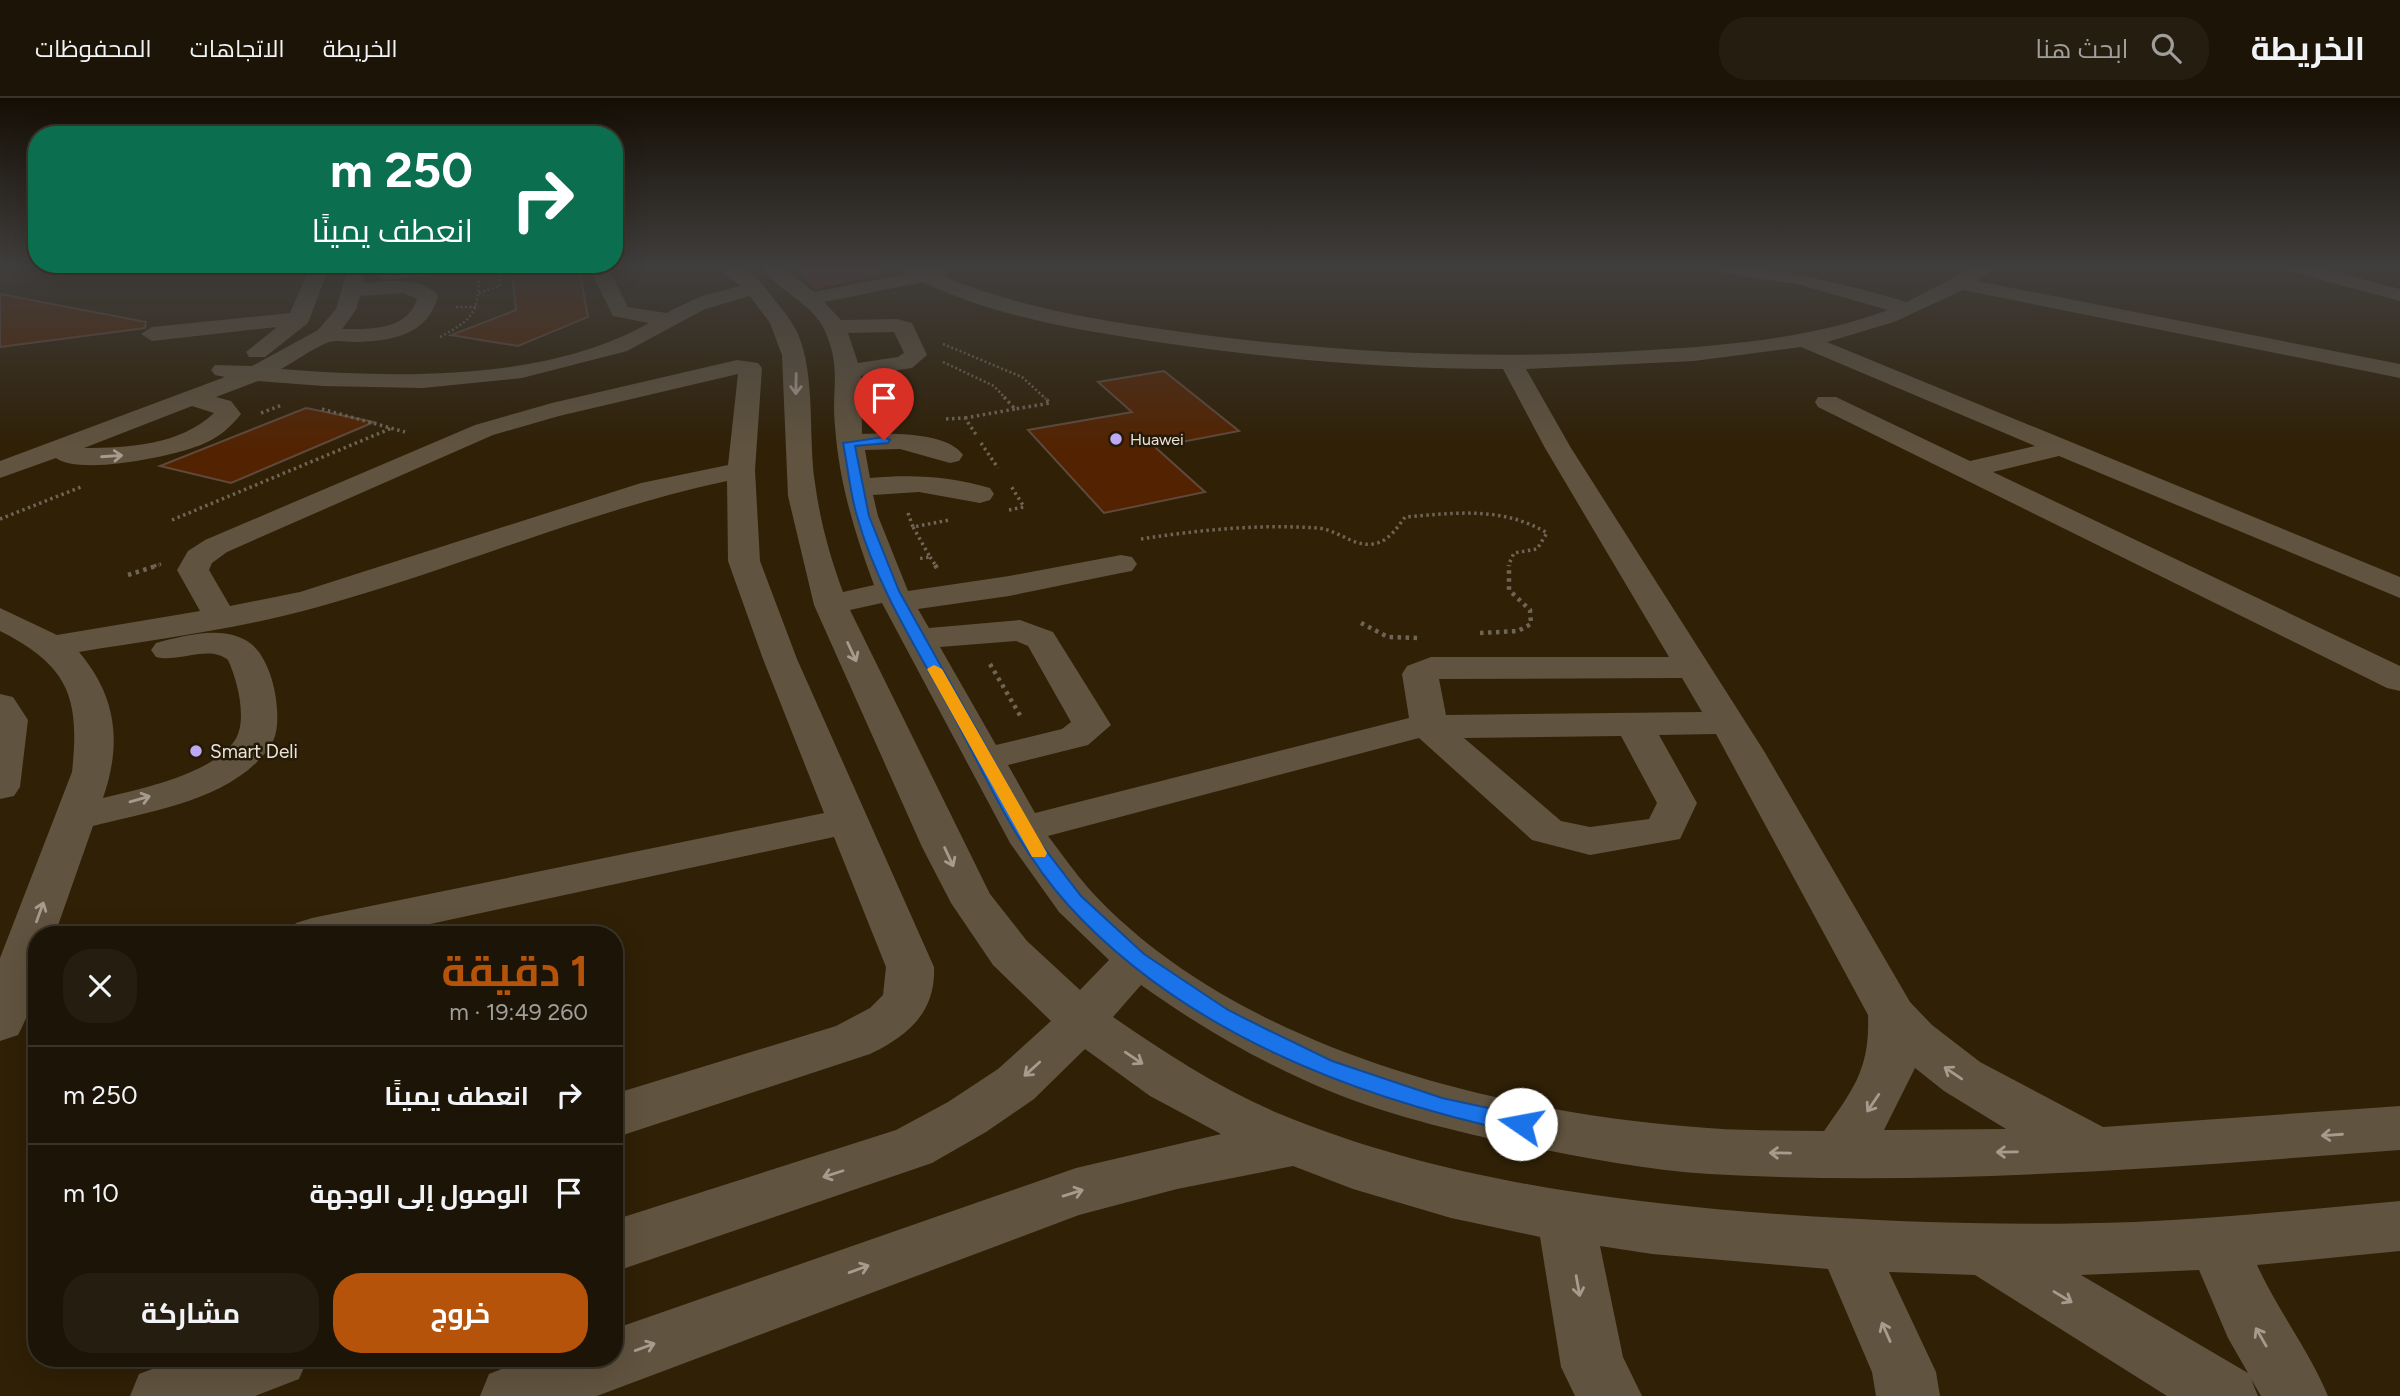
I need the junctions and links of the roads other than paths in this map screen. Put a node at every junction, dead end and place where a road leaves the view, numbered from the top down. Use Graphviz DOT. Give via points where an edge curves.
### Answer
graph roads {
  1 [pos="211,328"];
  2 [pos="289,328"];
  3 [pos="332,328"];
  4 [pos="404,328"];
  5 [pos="656,328"];
  6 [pos="784,328"];
  7 [pos="829,328"];
  8 [pos="893,328"];
  9 [pos="1114,328"];
  10 [pos="1853,328"];
  11 [pos="2181,328"];
  12 [pos="152,334"];
  13 [pos="326,335"];
  14 [pos="1804,340"];
  15 [pos="1511,362"];
  16 [pos="223,370"];
  17 [pos="849,371"];
  18 [pos="2400,371"];
  19 [pos="255,374"];
  20 [pos="193,399"];
  21 [pos="1827,402"];
  22 [pos="2036,436"];
  23 [pos="849,443"];
  24 [pos="2063,447"];
  25 [pos="0,452"];
  26 [pos="44,454"];
  27 [pos="950,455"];
  28 [pos="1954,464"];
  29 [pos="0,470"];
  30 [pos="741,470"];
  31 [pos="877,485"];
  32 [pos="990,503"];
  33 [pos="1126,552"];
  34 [pos="2400,588"];
  35 [pos="830,605"];
  36 [pos="903,611"];
  37 [pos="0,618"];
  38 [pos="220,618"];
  39 [pos="65,658"];
  40 [pos="1693,667"];
  41 [pos="2400,680"];
  42 [pos="0,705"];
  43 [pos="1728,723"];
  44 [pos="1634,724"];
  45 [pos="1429,727"];
  46 [pos="986,759"];
  47 [pos="0,787"];
  48 [pos="75,818"];
  49 [pos="849,821"];
  50 [pos="1023,829"];
  51 [pos="40,926"];
  52 [pos="350,926"];
  53 [pos="1137,959"];
  54 [pos="28,964"];
  55 [pos="15,1004"];
  56 [pos="1893,1015"];
  57 [pos="1081,1021"];
  58 [pos="623,1113"];
  59 [pos="2400,1128"];
  60 [pos="1291,1144"];
  61 [pos="2100,1150"];
  62 [pos="1838,1154"];
  63 [pos="1566,1219"];
  64 [pos="2400,1226"];
  65 [pos="623,1243"];
  66 [pos="2217,1243"];
  67 [pos="1847,1245"];
  68 [pos="1983,1249"];
  69 [pos="623,1356"];
  70 [pos="250,1367"];
  71 [pos="592,1367"];
  72 [pos="162,1396"];
  73 [pos="512,1396"];
  74 [pos="1610,1396"];
  75 [pos="1908,1396"];
  76 [pos="2226,1396"];
  77 [pos="2296,1396"];
  1 -- 12 [label="street"];
  2 -- 16 [label="street"];
  3 -- 13 [label="street"];
  4 -- 13 [label="street"];
  5 -- 19 [label="street" via="583,357 460,379 369,381"];
  6 -- 35 [label="street, one-way" via="796,366 798,460 807,522"];
  7 -- 17 [label="street"];
  8 -- 17 [label="street" via="908,338 916,355 904,363"];
  9 -- 15 [label="street" via="1273,351"];
  10 -- 14 [label="street"];
  11 -- 18 [label="street"];
  13 -- 19 [label="street"];
  14 -- 15 [label="street" via="1668,356"];
  14 -- 22 [label="street"];
  15 -- 40 [label="street" via="1558,448"];
  16 -- 19 [label="street"];
  16 -- 25 [label="street"];
  17 -- 23 [label="street"];
  19 -- 20 [label="street"];
  20 -- 26 [label="street"];
  26 -- 20 [label="street, one-way" via="94,457 165,447 197,437 228,414 222,406"];
  21 -- 28 [label="street"];
  22 -- 24 [label="street"];
  22 -- 28 [label="street"];
  23 -- 27 [label="street" via="903,440"];
  23 -- 31 [label="street"];
  24 -- 28 [label="street"];
  24 -- 34 [label="street"];
  26 -- 29 [label="street"];
  28 -- 41 [label="street"];
  30 -- 38 [label="street" via="651,489 308,600"];
  30 -- 38 [label="street" via="750,368 745,366 511,422 434,450 202,554 193,570"];
  30 -- 49 [label="street" via="744,561"];
  31 -- 32 [label="street" via="940,483"];
  31 -- 36 [label="street" via="863,516"];
  33 -- 36 [label="street" via="951,594"];
  35 -- 36 [label="street"];
  35 -- 57 [label="street, one-way" via="958,879 1007,950"];
  36 -- 46 [label="street"];
  36 -- 46 [label="street" via="973,634 1020,630 1041,639 1092,725 1075,737"];
  37 -- 39 [label="street"];
  38 -- 39 [label="street"];
  39 -- 48 [label="street" via="91,699 97,733 92,772"];
  48 -- 39 [label="street, one-way" via="181,788 239,758 255,741 256,689 244,658 223,645"];
  40 -- 43 [label="street"];
  40 -- 45 [label="street" via="1431,668 1420,674"];
  42 -- 47 [label="street" via="9,720"];
  43 -- 44 [label="street"];
  43 -- 56 [label="street"];
  44 -- 45 [label="street"];
  44 -- 45 [label="street" via="1677,803 1665,830 1590,841 1547,831"];
  45 -- 50 [label="street"];
  46 -- 50 [label="street"];
  51 -- 48 [label="street, one-way"];
  49 -- 52 [label="street"];
  49 -- 58 [label="street" via="910,967 912,987 902,1008 881,1027 852,1040"];
  50 -- 53 [label="street" via="1075,901"];
  53 -- 57 [label="street"];
  62 -- 53 [label="street, one-way" via="1707,1151 1574,1134 1442,1107 1324,1067 1221,1016"];
  55 -- 54 [label="street, one-way"];
  61 -- 56 [label="street, one-way" via="1971,1085 1924,1050"];
  56 -- 62 [label="street, one-way" via="1896,1042 1892,1067"];
  57 -- 60 [label="street, one-way" via="1176,1086"];
  57 -- 65 [label="street, one-way" via="1016,1084 913,1147"];
  59 -- 61 [label="street, one-way"];
  60 -- 63 [label="street" via="1423,1189"];
  69 -- 60 [label="street, one-way" via="1076,1192"];
  61 -- 62 [label="street, one-way"];
  63 -- 67 [label="street"];
  63 -- 74 [label="street, one-way" via="1593,1367"];
  64 -- 66 [label="street"];
  66 -- 68 [label="street"];
  77 -- 66 [label="street, one-way" via="2249,1318"];
  67 -- 68 [label="street"];
  75 -- 67 [label="street, one-way" via="1904,1372"];
  68 -- 76 [label="street, one-way"];
  70 -- 72 [label="street"];
  73 -- 71 [label="street, one-way"];
}
